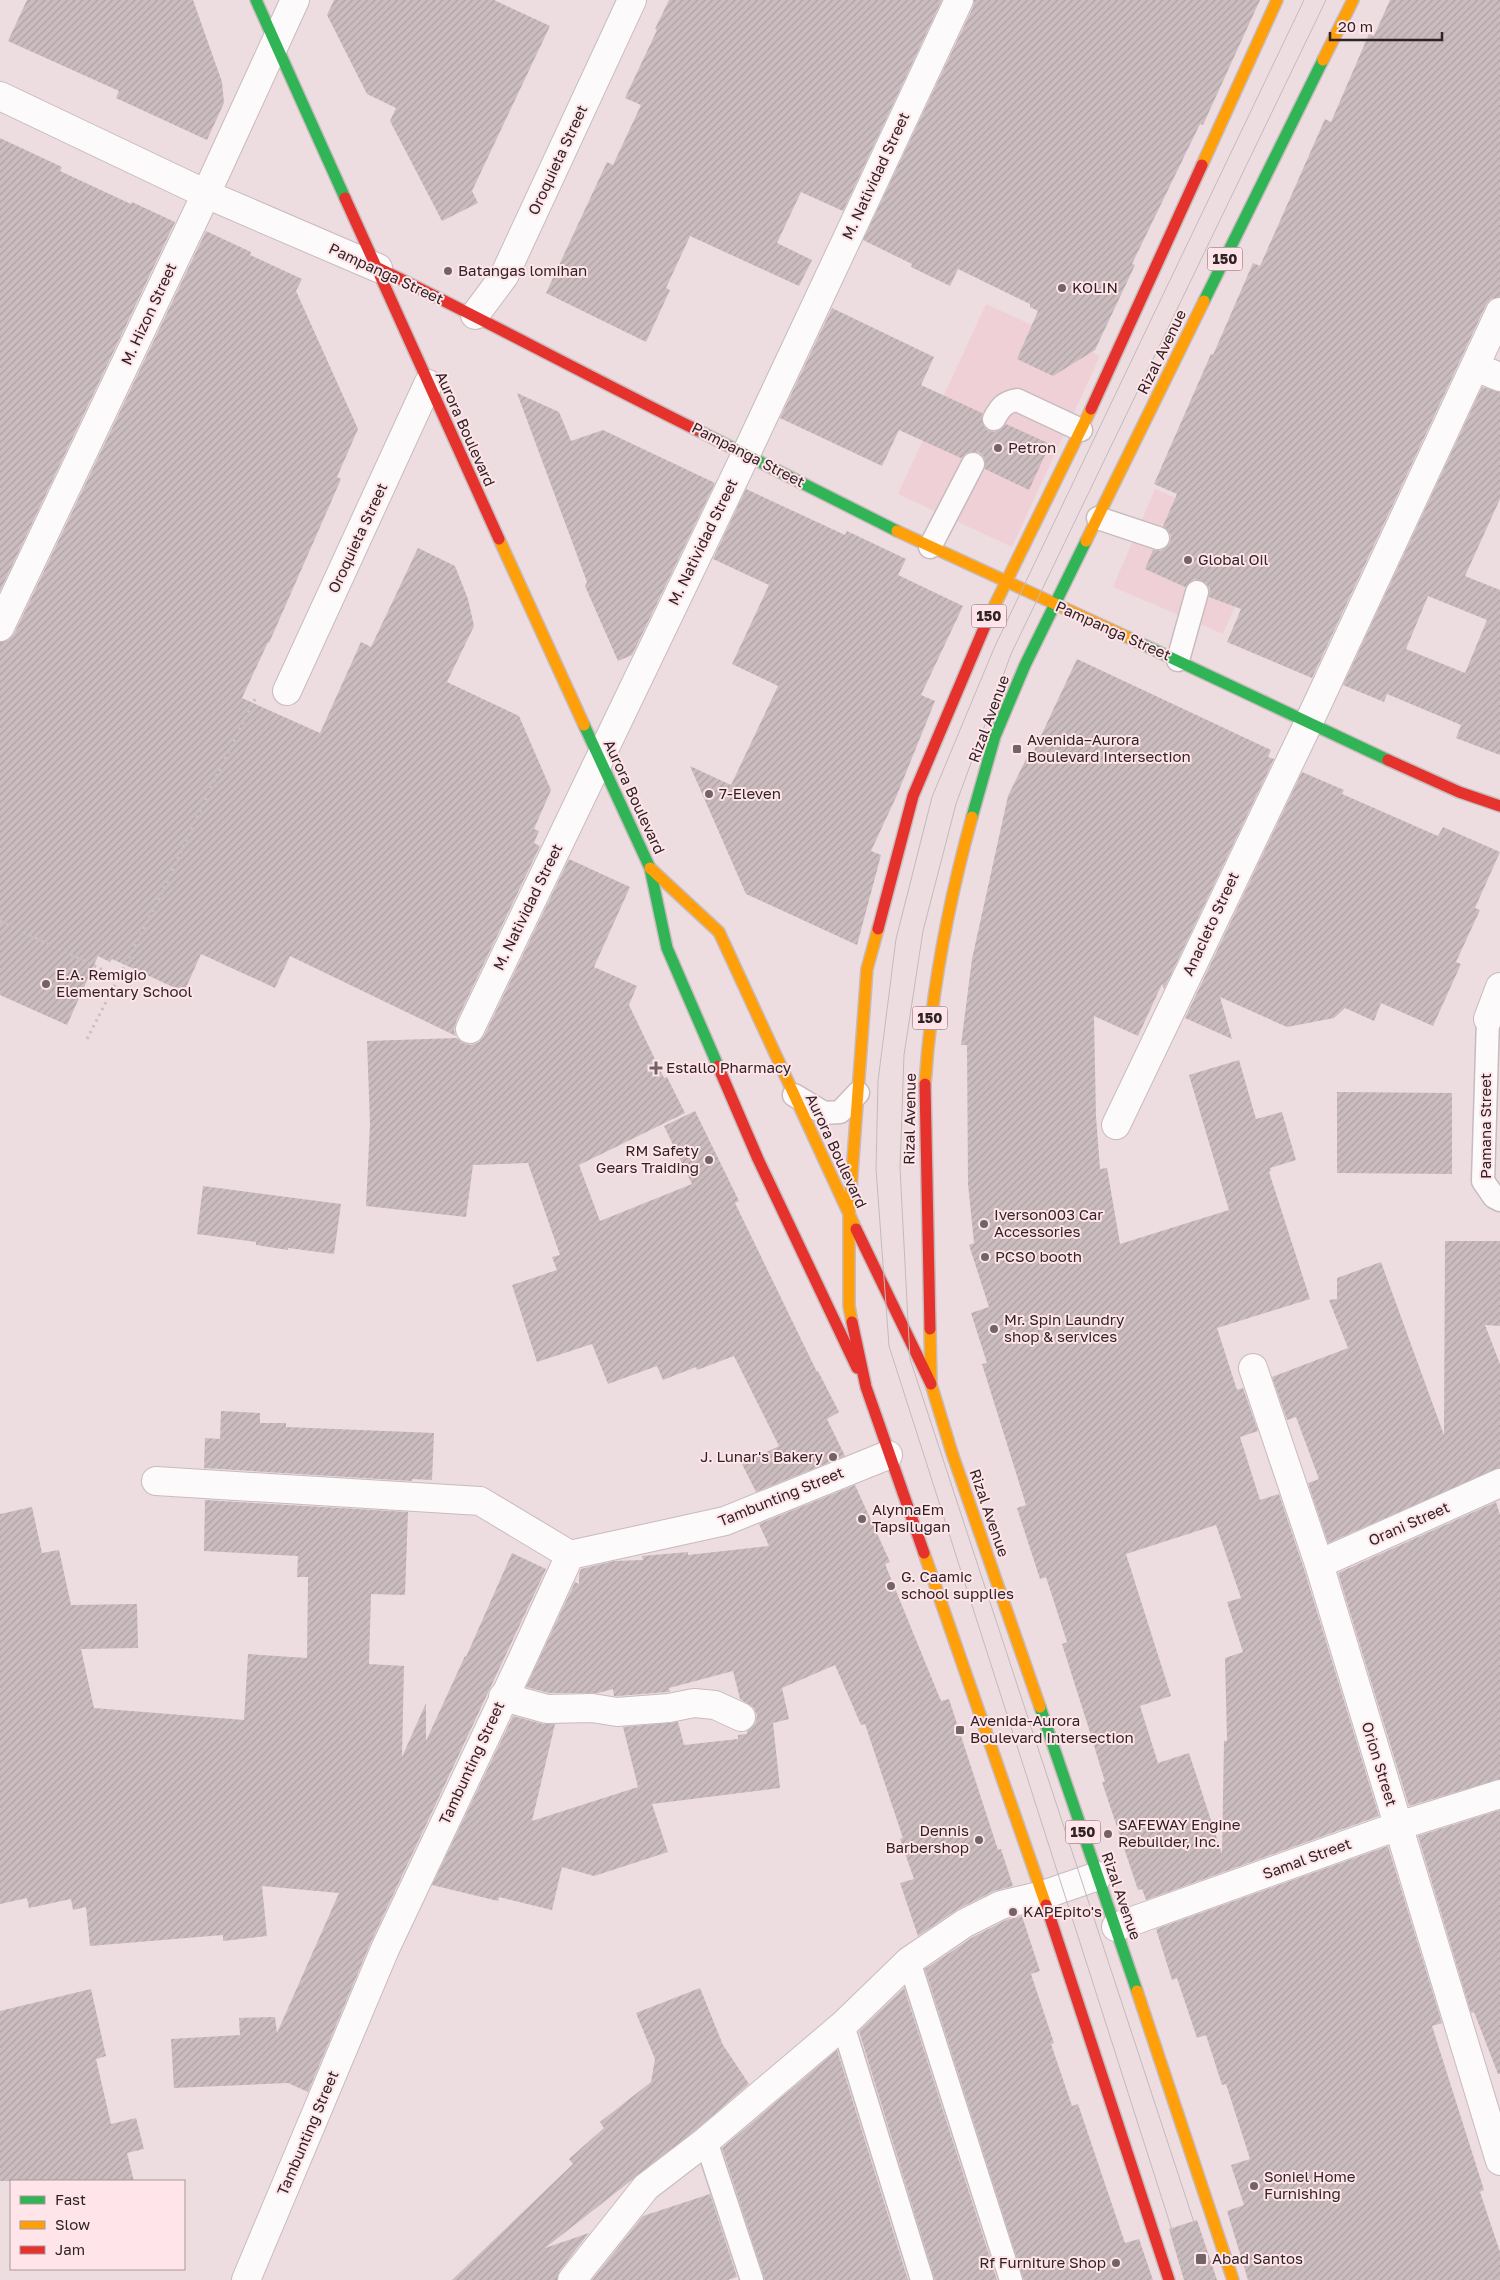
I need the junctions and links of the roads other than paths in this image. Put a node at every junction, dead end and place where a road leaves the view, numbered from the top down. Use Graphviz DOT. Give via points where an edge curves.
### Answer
graph roads {
  1 [pos="256,0"];
  2 [pos="295,0"];
  3 [pos="632,0"];
  4 [pos="959,0"];
  5 [pos="1278,0"];
  6 [pos="1353,0"];
  7 [pos="275,42"];
  8 [pos="0,96"];
  9 [pos="206,194"];
  10 [pos="378,268"];
  11 [pos="1500,312"];
  12 [pos="474,315"];
  13 [pos="1475,367"];
  14 [pos="1500,377"];
  15 [pos="428,384"];
  16 [pos="994,419"];
  17 [pos="1081,430"];
  18 [pos="746,454"];
  19 [pos="973,464"];
  20 [pos="1098,518"];
  21 [pos="1158,538"];
  22 [pos="930,547"];
  23 [pos="1005,581"];
  24 [pos="1197,592"];
  25 [pos="1056,605"];
  26 [pos="0,627"];
  27 [pos="1178,660"];
  28 [pos="287,691"];
  29 [pos="1308,724"];
  30 [pos="599,758"];
  31 [pos="1500,806"];
  32 [pos="650,868"];
  33 [pos="1500,987"];
  34 [pos="1488,1019"];
  35 [pos="470,1029"];
  36 [pos="858,1094"];
  37 [pos="794,1095"];
  38 [pos="1116,1125"];
  39 [pos="1500,1200"];
  40 [pos="849,1214"];
  41 [pos="1253,1368"];
  42 [pos="931,1384"];
  43 [pos="866,1387"];
  44 [pos="888,1455"];
  45 [pos="156,1481"];
  46 [pos="1500,1483"];
  47 [pos="570,1555"];
  48 [pos="1319,1564"];
  49 [pos="503,1697"];
  50 [pos="741,1717"];
  51 [pos="1500,1794"];
  52 [pos="1398,1826"];
  53 [pos="1098,1876"];
  54 [pos="1043,1895"];
  55 [pos="1116,1927"];
  56 [pos="909,1961"];
  57 [pos="843,2025"];
  58 [pos="706,2141"];
  59 [pos="1500,2161"];
  60 [pos="574,2279"];
  61 [pos="246,2280"];
  62 [pos="752,2280"];
  63 [pos="922,2280"];
  64 [pos="1011,2280"];
  65 [pos="1169,2280"];
  66 [pos="1233,2280"];
  1 -- 7 [label="main road, Aurora Boulevard"];
  2 -- 7 [label="street, M. Hizon Street"];
  3 -- 12 [label="street, Oroquieta Street" via="504,276"];
  4 -- 18 [label="street, M. Natividad Street"];
  5 -- 17 [label="main road, 150"];
  6 -- 20 [label="main road, Rizal Avenue / 150"];
  7 -- 9 [label="street, M. Hizon Street"];
  7 -- 10 [label="main road, Aurora Boulevard"];
  8 -- 9 [label="street, Pampanga Street"];
  9 -- 10 [label="street, Pampanga Street"];
  9 -- 26 [label="street, M. Hizon Street"];
  10 -- 12 [label="main road, Pampanga Street"];
  10 -- 15 [label="main road, Aurora Boulevard"];
  11 -- 13 [label="street, Anacleto Street"];
  12 -- 18 [label="main road, Pampanga Street"];
  13 -- 14 [label="street"];
  13 -- 29 [label="street, Anacleto Street"];
  15 -- 28 [label="street, Oroquieta Street"];
  15 -- 30 [label="main road, Aurora Boulevard"];
  16 -- 17 [label="lane" via="1001,406 1017,400"];
  17 -- 23 [label="main road, 150"];
  18 -- 22 [label="main road, Pampanga Street"];
  18 -- 30 [label="street, M. Natividad Street"];
  19 -- 22 [label="lane"];
  20 -- 21 [label="lane"];
  20 -- 25 [label="main road, Rizal Avenue / 150"];
  22 -- 23 [label="main road, Pampanga Street"];
  23 -- 25 [label="main road, Pampanga Street"];
  23 -- 36 [label="main road, 150" via="913,796 867,969"];
  24 -- 27 [label="lane"];
  25 -- 27 [label="main road, Pampanga Street"];
  25 -- 42 [label="main road, Rizal Avenue / 150" via="995,736 947,922 929,1023 924,1108"];
  27 -- 29 [label="main road, Pampanga Street"];
  29 -- 31 [label="main road, Pampanga Street" via="1459,792"];
  29 -- 38 [label="street, Anacleto Street"];
  30 -- 32 [label="main road, Aurora Boulevard"];
  30 -- 35 [label="street, M. Natividad Street"];
  32 -- 37 [label="main road, Aurora Boulevard" via="719,932"];
  32 -- 43 [label="main road, Aurora Boulevard" via="667,948 758,1160"];
  33 -- 34 [label="street, Pamana Street"];
  34 -- 39 [label="lane, Pamana Street" via="1483,1181"];
  36 -- 37 [label="lane" via="840,1112 824,1113"];
  36 -- 40 [label="main road, 150"];
  37 -- 40 [label="main road, Aurora Boulevard"];
  40 -- 42 [label="main road, Aurora Boulevard"];
  40 -- 43 [label="main road, 150" via="849,1306"];
  41 -- 48 [label="street, Orion Street"];
  42 -- 53 [label="main road, Rizal Avenue / 150"];
  43 -- 44 [label="main road, 150"];
  44 -- 47 [label="street, Tambunting Street" via="725,1521"];
  44 -- 54 [label="main road, 150"];
  45 -- 47 [label="street" via="480,1502"];
  46 -- 48 [label="street, Orani Street"];
  47 -- 49 [label="street, Tambunting Street"];
  48 -- 52 [label="street, Orion Street"];
  49 -- 50 [label="street" via="547,1709 592,1708 617,1712 694,1703 715,1706"];
  49 -- 61 [label="street, Tambunting Street" via="385,1950"];
  51 -- 52 [label="street, Samal Street"];
  52 -- 55 [label="street, Samal Street"];
  52 -- 59 [label="street, Orion Street"];
  53 -- 54 [label="street"];
  53 -- 55 [label="main road, Rizal Avenue / 150"];
  54 -- 56 [label="street" via="1001,1905 965,1923"];
  54 -- 65 [label="main road, 150"];
  55 -- 66 [label="main road, Rizal Avenue / 150"];
  56 -- 57 [label="street"];
  56 -- 64 [label="lane"];
  57 -- 58 [label="street"];
  57 -- 63 [label="lane"];
  58 -- 60 [label="street" via="646,2187"];
  58 -- 62 [label="lane"];
}
